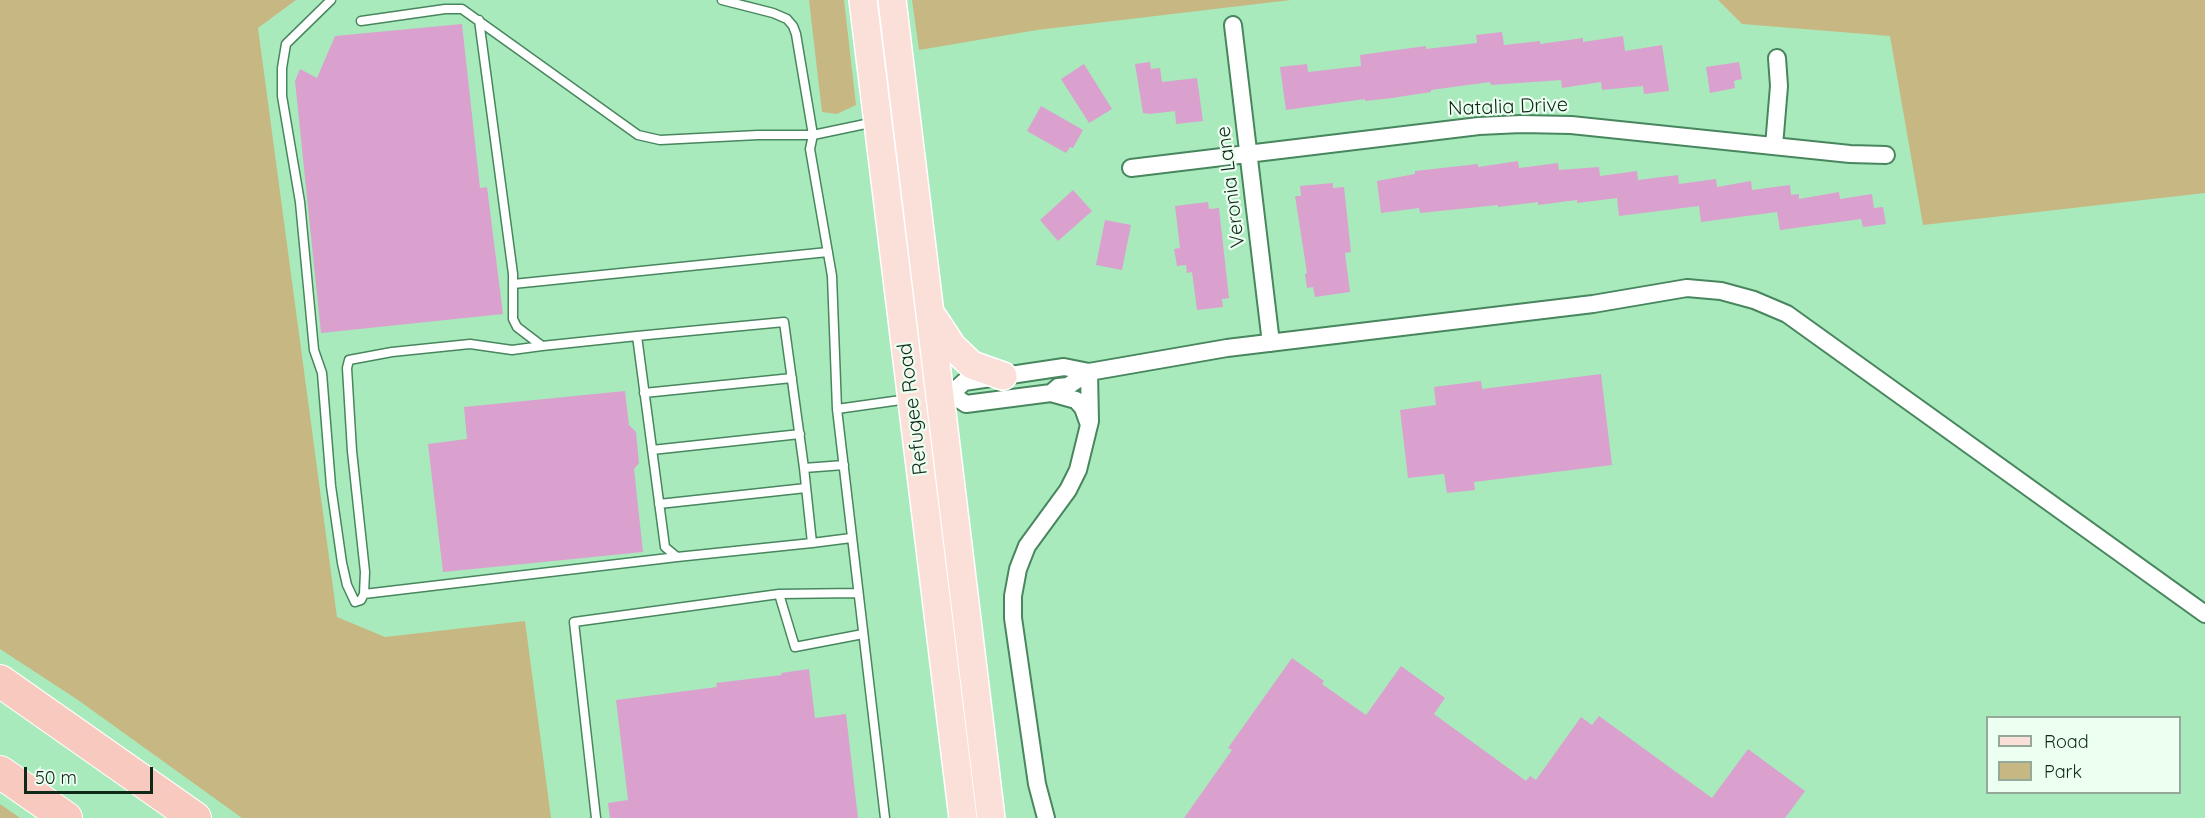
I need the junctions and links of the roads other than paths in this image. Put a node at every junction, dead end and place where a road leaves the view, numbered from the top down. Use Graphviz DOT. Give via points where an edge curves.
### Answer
graph roads {
  1 [pos="331,0"];
  2 [pos="722,0"];
  3 [pos="862,0"];
  4 [pos="892,0"];
  5 [pos="479,20"];
  6 [pos="361,21"];
  7 [pos="1233,26"];
  8 [pos="1778,58"];
  9 [pos="879,121"];
  10 [pos="813,135"];
  11 [pos="1774,146"];
  12 [pos="1248,152"];
  13 [pos="1887,155"];
  14 [pos="1131,168"];
  15 [pos="828,252"];
  16 [pos="513,284"];
  17 [pos="931,314"];
  18 [pos="637,336"];
  19 [pos="1271,343"];
  20 [pos="542,346"];
  21 [pos="1089,372"];
  22 [pos="1003,376"];
  23 [pos="792,378"];
  24 [pos="644,393"];
  25 [pos="1051,393"];
  26 [pos="946,394"];
  27 [pos="912,398"];
  28 [pos="837,409"];
  29 [pos="1089,426"];
  30 [pos="800,434"];
  31 [pos="652,450"];
  32 [pos="844,465"];
  33 [pos="804,468"];
  34 [pos="806,488"];
  35 [pos="659,504"];
  36 [pos="851,538"];
  37 [pos="812,543"];
  38 [pos="677,557"];
  39 [pos="858,593"];
  40 [pos="364,594"];
  41 [pos="779,594"];
  42 [pos="2205,614"];
  43 [pos="863,634"];
  44 [pos="0,681"];
  45 [pos="0,772"];
  46 [pos="66,818"];
  47 [pos="195,818"];
  48 [pos="596,818"];
  49 [pos="885,818"];
  50 [pos="963,818"];
  51 [pos="991,818"];
  52 [pos="1046,818"];
  1 -- 40 [label="lane" via="286,44 282,96 300,202 314,350 322,374 342,563 355,602"];
  2 -- 10 [label="lane" via="773,13 793,26"];
  3 -- 9 [label="main road, Refugee Road"];
  4 -- 17 [label="main road, Refugee Road"];
  5 -- 6 [label="lane" via="462,9 445,9"];
  5 -- 10 [label="lane" via="638,135 660,140"];
  5 -- 16 [label="lane"];
  7 -- 12 [label="street, Veronia Lane"];
  8 -- 11 [label="street"];
  9 -- 10 [label="lane"];
  9 -- 27 [label="main road, Refugee Road"];
  10 -- 15 [label="lane" via="810,149"];
  11 -- 12 [label="street, Natalia Drive" via="1521,124"];
  11 -- 13 [label="street, Natalia Drive"];
  12 -- 14 [label="street, Natalia Drive"];
  12 -- 19 [label="street, Veronia Lane"];
  15 -- 16 [label="lane"];
  15 -- 28 [label="lane"];
  16 -- 20 [label="lane" via="513,319 517,327"];
  17 -- 22 [label="main road" via="952,346 972,365"];
  17 -- 26 [label="main road, Refugee Road"];
  18 -- 20 [label="lane"];
  18 -- 23 [label="lane" via="784,322"];
  18 -- 24 [label="lane"];
  19 -- 21 [label="street"];
  19 -- 42 [label="street" via="1593,304 1687,288 1742,296 1795,319"];
  20 -- 40 [label="lane" via="513,350 470,344 349,360"];
  21 -- 22 [label="street" via="1064,367"];
  21 -- 25 [label="street"];
  21 -- 29 [label="street"];
  22 -- 26 [label="street" via="964,382"];
  23 -- 24 [label="lane"];
  23 -- 30 [label="lane"];
  24 -- 31 [label="lane"];
  25 -- 26 [label="street" via="966,404"];
  25 -- 29 [label="street" via="1080,403"];
  26 -- 27 [label="street"];
  26 -- 51 [label="main road, Refugee Road"];
  27 -- 28 [label="lane"];
  27 -- 50 [label="main road, Refugee Road"];
  28 -- 32 [label="lane"];
  29 -- 52 [label="street" via="1076,475 1026,546 1013,589 1015,633 1038,792"];
  30 -- 31 [label="lane"];
  30 -- 33 [label="lane"];
  31 -- 35 [label="lane"];
  32 -- 33 [label="lane"];
  32 -- 36 [label="lane"];
  33 -- 34 [label="lane"];
  34 -- 35 [label="lane"];
  34 -- 37 [label="lane"];
  35 -- 38 [label="lane" via="665,548"];
  36 -- 37 [label="lane"];
  36 -- 39 [label="lane"];
  37 -- 38 [label="lane"];
  38 -- 40 [label="lane"];
  39 -- 41 [label="lane"];
  39 -- 43 [label="lane"];
  41 -- 43 [label="lane" via="795,647"];
  41 -- 48 [label="lane" via="574,622"];
  43 -- 49 [label="lane"];
  44 -- 47 [label="highway"];
  45 -- 46 [label="highway"];
}
